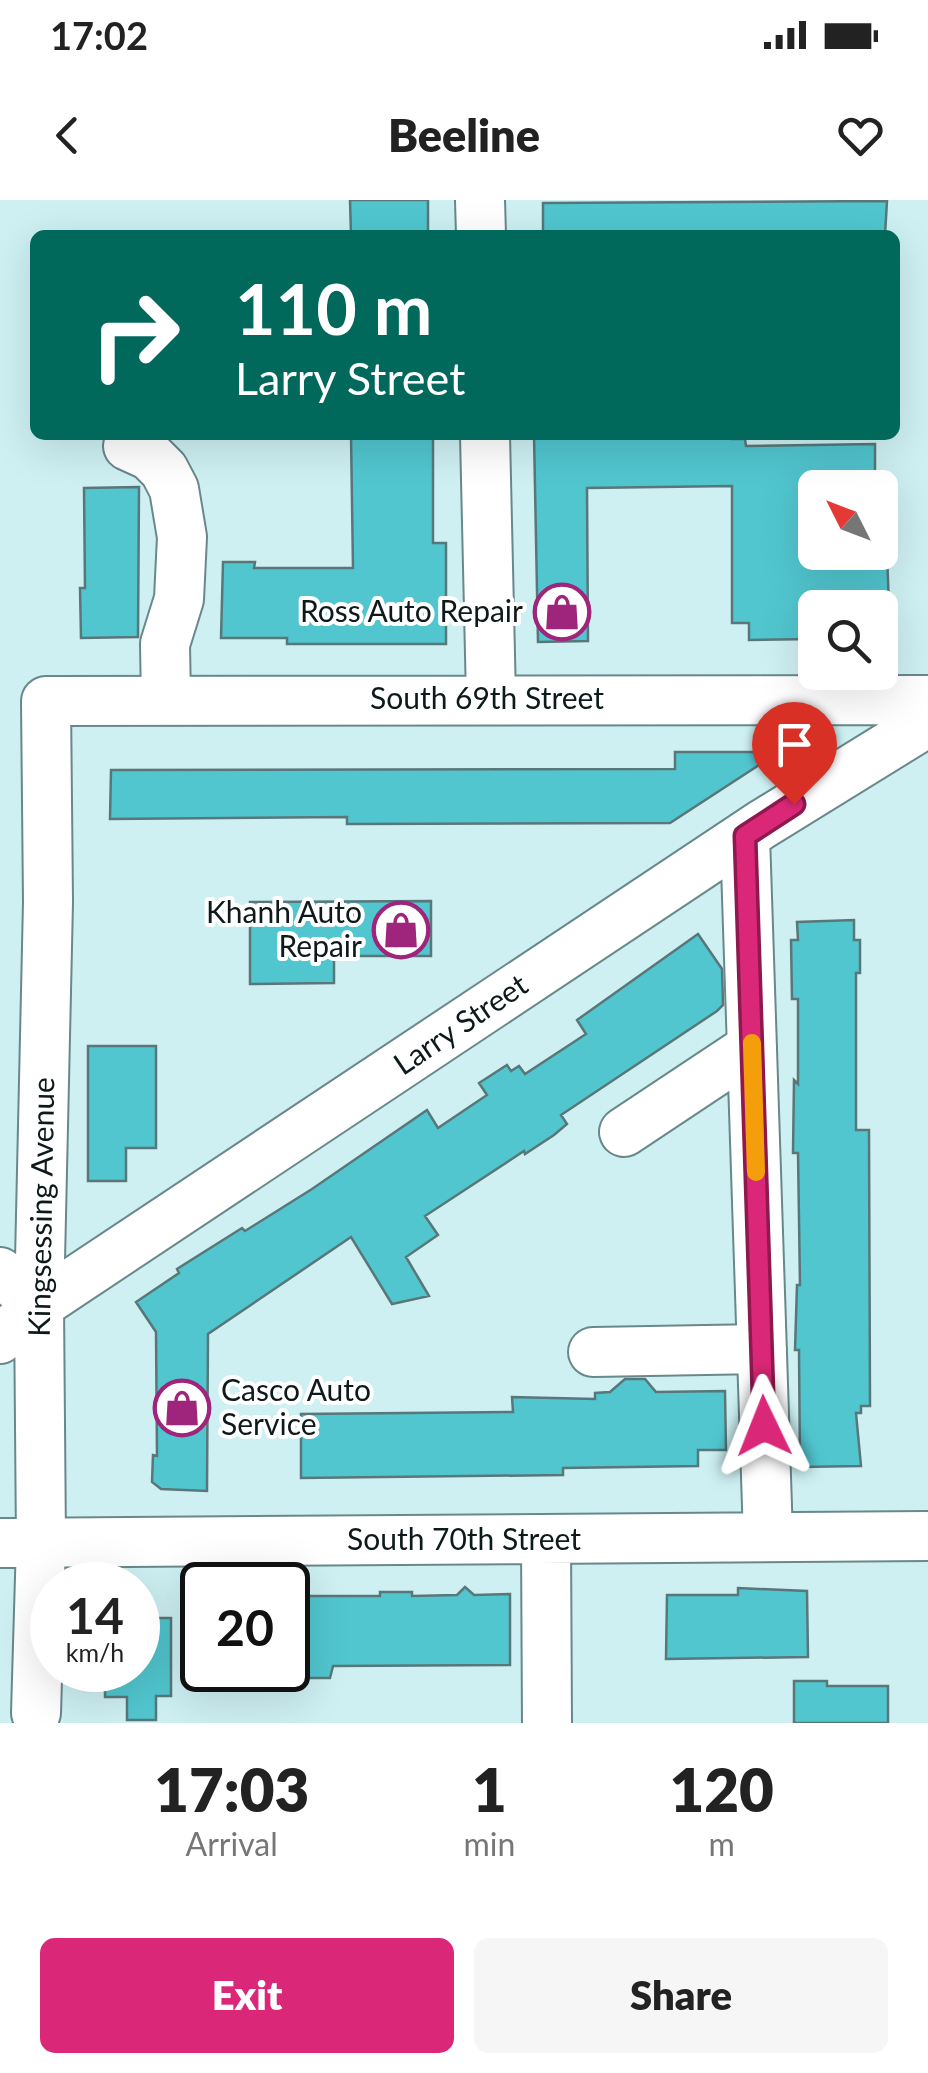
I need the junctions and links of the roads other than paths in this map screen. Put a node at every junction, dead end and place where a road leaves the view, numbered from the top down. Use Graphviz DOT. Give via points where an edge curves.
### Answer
graph roads {
  1 [pos="480,200"];
  2 [pos="481,230"];
  3 [pos="485,440"];
  4 [pos="128,446"];
  5 [pos="491,698"];
  6 [pos="166,700"];
  7 [pos="928,700"];
  8 [pos="46,701"];
  9 [pos="928,722"];
  10 [pos="745,836"];
  11 [pos="752,1047"];
  12 [pos="624,1132"];
  13 [pos="0,1272"];
  14 [pos="39,1304"];
  15 [pos="0,1338"];
  16 [pos="762,1349"];
  17 [pos="593,1352"];
  18 [pos="928,1536"];
  19 [pos="768,1537"];
  20 [pos="546,1539"];
  21 [pos="20,1543"];
  22 [pos="0,1680"];
  23 [pos="40,1718"];
  24 [pos="547,1723"];
  1 -- 2 [label="street"];
  3 -- 5 [label="street"];
  4 -- 6 [label="street" via="164,470 182,537 180,599 165,644"];
  5 -- 6 [label="street, South 69th Street"];
  5 -- 7 [label="street, South 69th Street"];
  6 -- 8 [label="street, South 69th Street"];
  8 -- 14 [label="street, Kingsessing Avenue"];
  9 -- 10 [label="street, Larry Street"];
  10 -- 11 [label="street"];
  10 -- 14 [label="street, Larry Street"];
  11 -- 12 [label="street"];
  11 -- 16 [label="street"];
  13 -- 14 [label="street"];
  14 -- 15 [label="street, Larry Street"];
  14 -- 21 [label="street, Kingsessing Avenue"];
  16 -- 17 [label="street"];
  16 -- 19 [label="street"];
  18 -- 19 [label="street, South 70th Street"];
  19 -- 20 [label="street, South 70th Street"];
  20 -- 21 [label="street, South 70th Street"];
  20 -- 24 [label="street"];
  21 -- 23 [label="street, Kingsessing Avenue"];
  22 -- 23 [label="street"];
}
